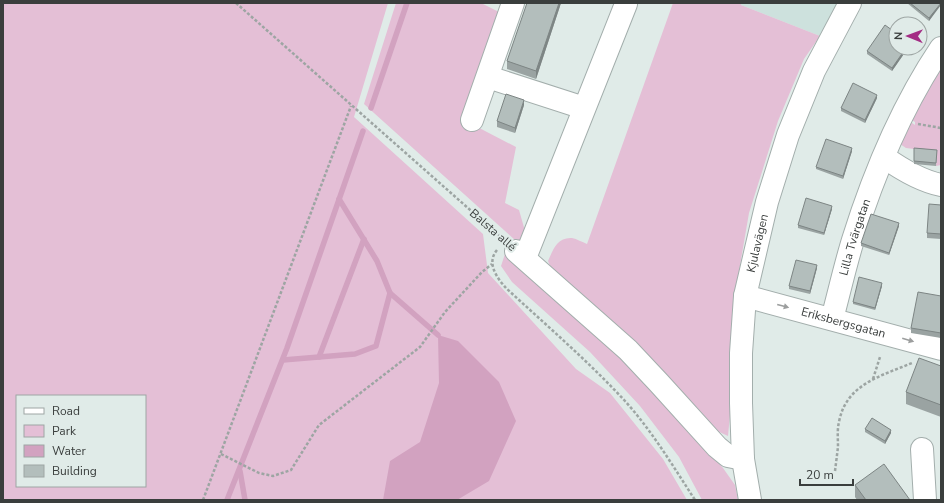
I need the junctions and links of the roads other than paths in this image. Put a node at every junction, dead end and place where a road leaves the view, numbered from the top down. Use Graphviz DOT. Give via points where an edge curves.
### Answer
graph roads {
  1 [pos="513,3"];
  2 [pos="850,3"];
  3 [pos="626,4"];
  4 [pos="941,48"];
  5 [pos="488,77"];
  6 [pos="584,108"];
  7 [pos="472,120"];
  8 [pos="884,157"];
  9 [pos="941,185"];
  10 [pos="745,296"];
  11 [pos="832,319"];
  12 [pos="941,350"];
  13 [pos="922,449"];
  14 [pos="743,459"];
  15 [pos="750,500"];
  16 [pos="925,500"];
  1 -- 5 [label="street"];
  2 -- 10 [label="street, Kjulavägen" via="814,71 788,135 767,202"];
  3 -- 6 [label="street"];
  4 -- 8 [label="street, Lilla Tvärgatan" via="914,92"];
  5 -- 6 [label="street"];
  5 -- 7 [label="street"];
  6 -- 14 [label="street, Balsta allé" via="515,250 628,350 717,447 728,456"];
  8 -- 9 [label="street" via="932,184"];
  8 -- 11 [label="street, Lilla Tvärgatan" via="854,239"];
  10 -- 11 [label="street, Eriksbergsgatan, one-way"];
  10 -- 14 [label="street, Kjulavägen" via="741,353"];
  11 -- 12 [label="street, Eriksbergsgatan, one-way"];
  13 -- 16 [label="street"];
  14 -- 15 [label="street, Kjulavägen"];
}
